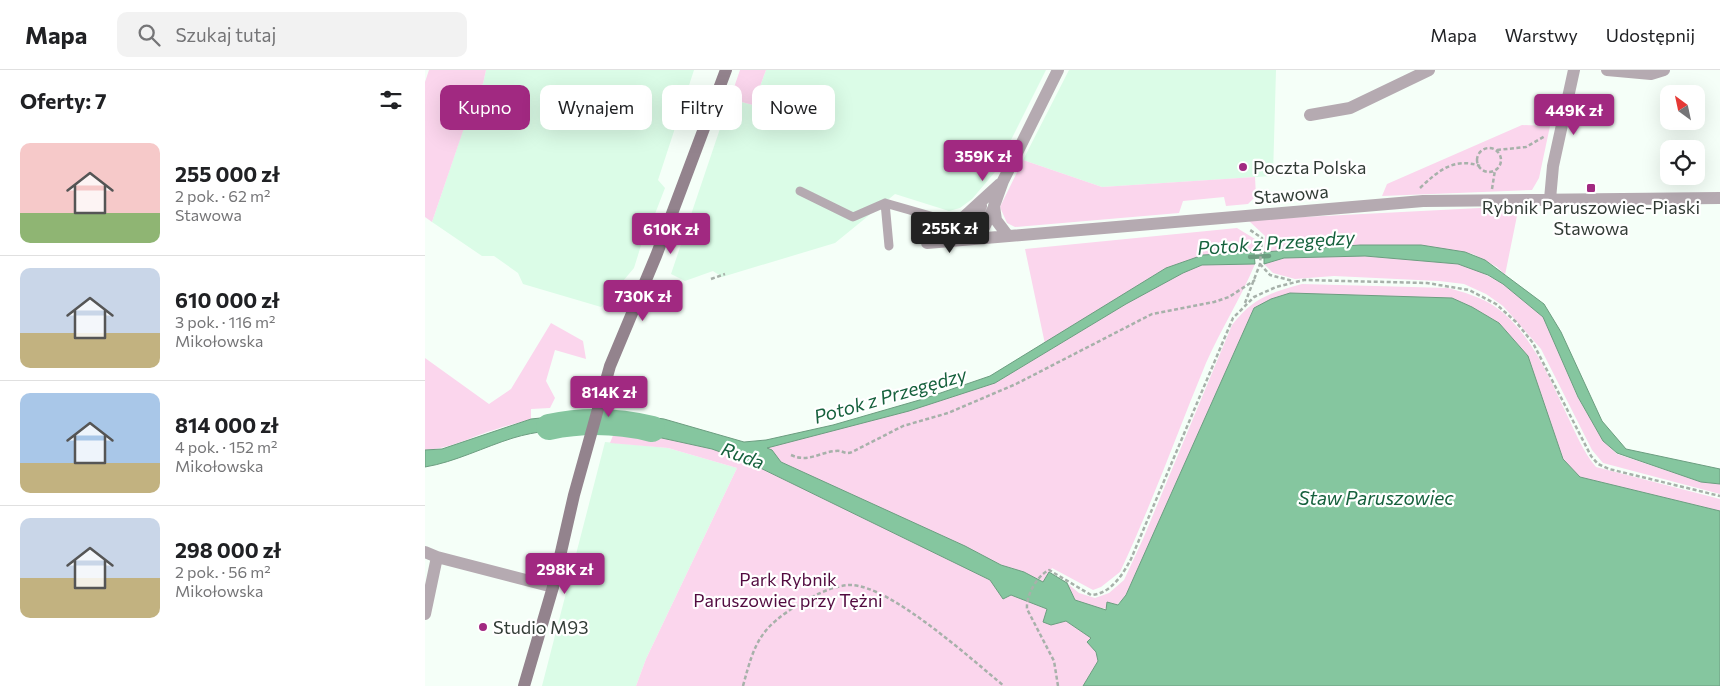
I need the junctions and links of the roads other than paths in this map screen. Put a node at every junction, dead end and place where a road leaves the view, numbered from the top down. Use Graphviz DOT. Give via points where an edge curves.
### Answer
graph roads {
  1 [pos="726,70"];
  2 [pos="1058,70"];
  3 [pos="1429,70"];
  4 [pos="1574,70"];
  5 [pos="1607,70"];
  6 [pos="1664,70"];
  7 [pos="1310,115"];
  8 [pos="800,191"];
  9 [pos="1720,198"];
  10 [pos="1550,199"];
  11 [pos="885,203"];
  12 [pos="989,204"];
  13 [pos="955,223"];
  14 [pos="1008,236"];
  15 [pos="975,239"];
  16 [pos="889,246"];
  17 [pos="431,555"];
  18 [pos="553,587"];
  19 [pos="425,614"];
  20 [pos="524,686"];
  1 -- 18 [label="main road" via="657,256 610,366"];
  2 -- 12 [label="street"];
  3 -- 7 [label="street" via="1349,108"];
  4 -- 10 [label="street" via="1553,166"];
  5 -- 6 [label="street" via="1651,74"];
  8 -- 11 [label="lane" via="853,217"];
  9 -- 10 [label="street, Stawowa"];
  10 -- 14 [label="street, Stawowa" via="1411,202"];
  11 -- 13 [label="lane"];
  11 -- 16 [label="lane"];
  12 -- 13 [label="street"];
  12 -- 14 [label="street"];
  12 -- 15 [label="street"];
  13 -- 15 [label="street, Stawowa" via="927,243"];
  14 -- 15 [label="street, Stawowa"];
  17 -- 18 [label="street"];
  17 -- 19 [label="street"];
  18 -- 20 [label="main road"];
}
